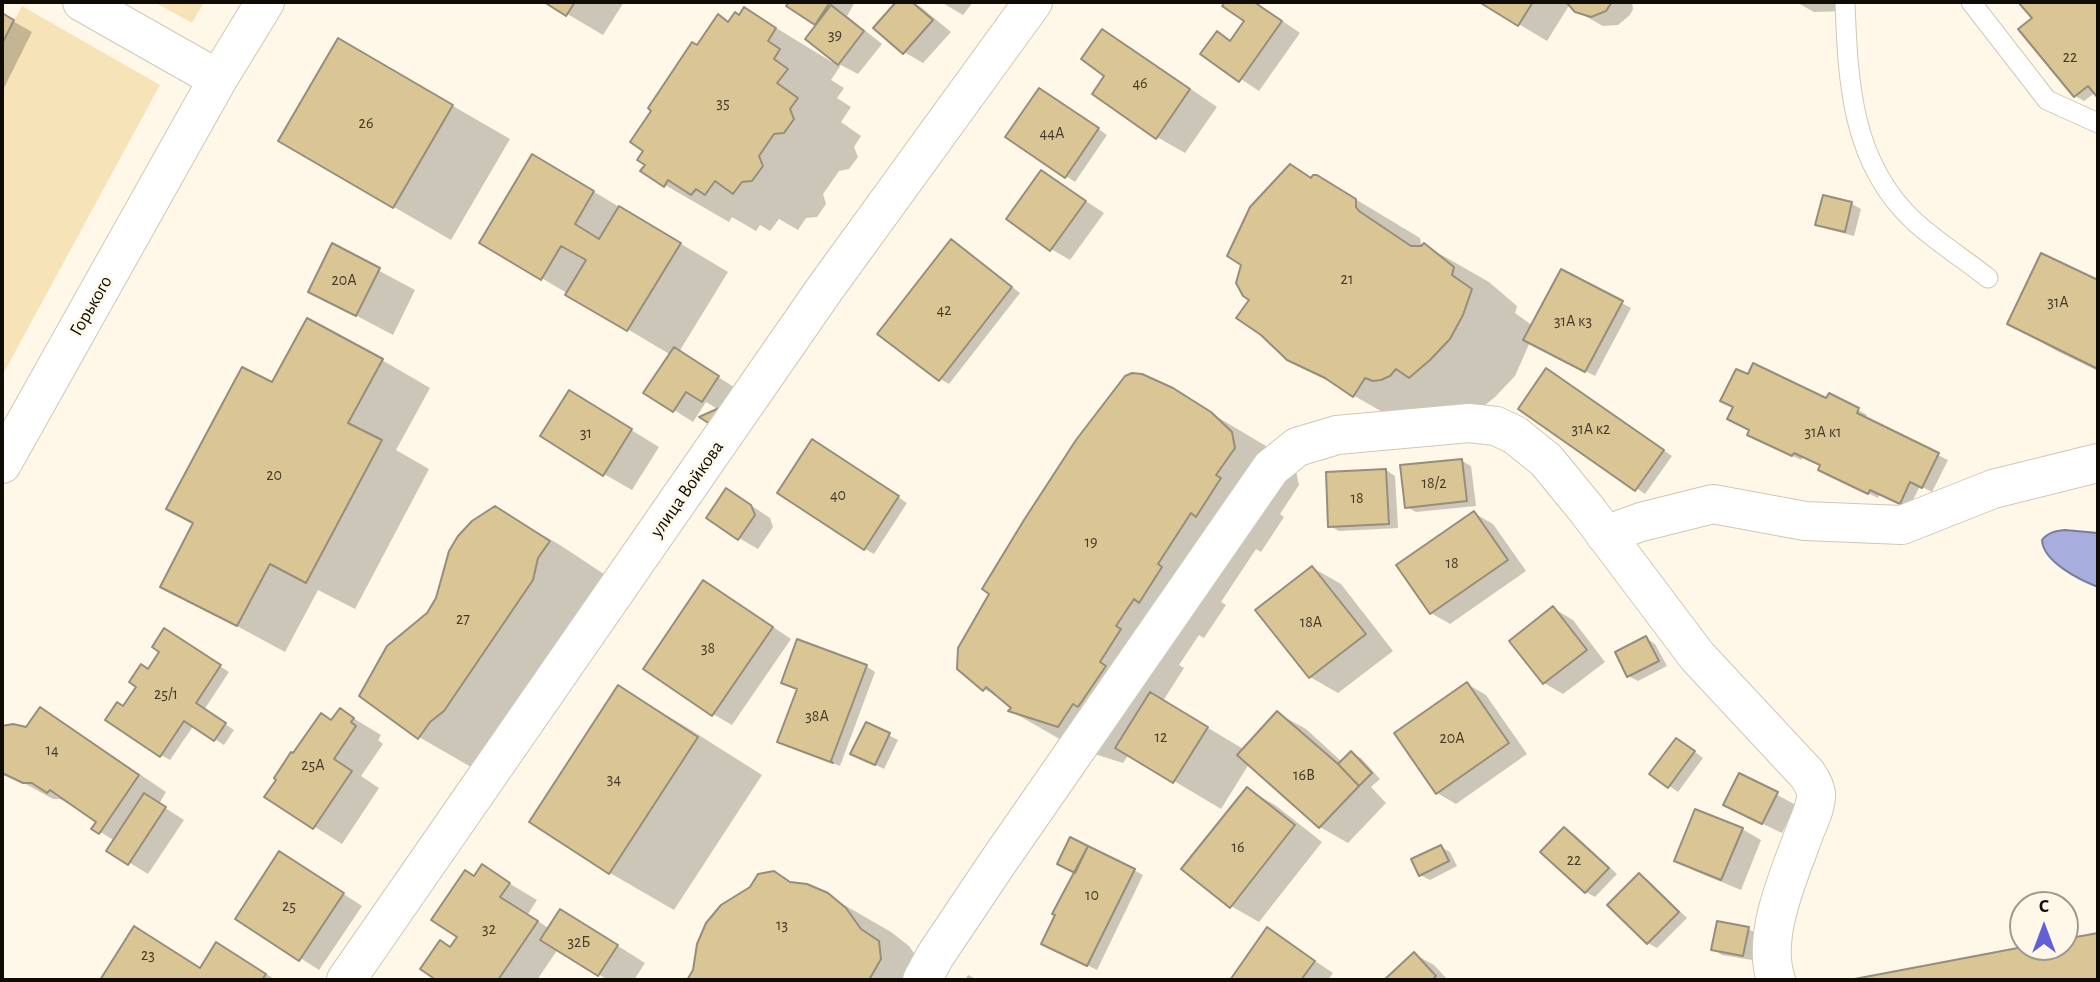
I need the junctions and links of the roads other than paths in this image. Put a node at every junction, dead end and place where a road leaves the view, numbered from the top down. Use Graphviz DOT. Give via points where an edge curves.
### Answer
graph roads {
  1 [pos="82,2"];
  2 [pos="265,2"];
  3 [pos="1033,2"];
  4 [pos="1845,2"];
  5 [pos="1971,2"];
  6 [pos="218,79"];
  7 [pos="2098,123"];
  8 [pos="1988,278"];
  9 [pos="2098,463"];
  10 [pos="2,464"];
  11 [pos="1605,535"];
  12 [pos="346,980"];
  13 [pos="922,980"];
  14 [pos="1776,980"];
  1 -- 6 [label="street"];
  2 -- 6 [label="street"];
  3 -- 12 [label="street, улица Войкова" via="824,290"];
  4 -- 8 [label="lane" via="1856,122 1883,186 1914,221"];
  5 -- 7 [label="lane" via="2048,100"];
  6 -- 10 [label="street, Горького"];
  9 -- 11 [label="street" via="1993,489 1902,526 1805,521 1713,504"];
  11 -- 13 [label="street" via="1546,460 1496,426 1469,423 1337,435 1297,447 1271,468 996,865"];
  11 -- 14 [label="street" via="1697,656 1814,785 1815,803 1773,933"];
}
